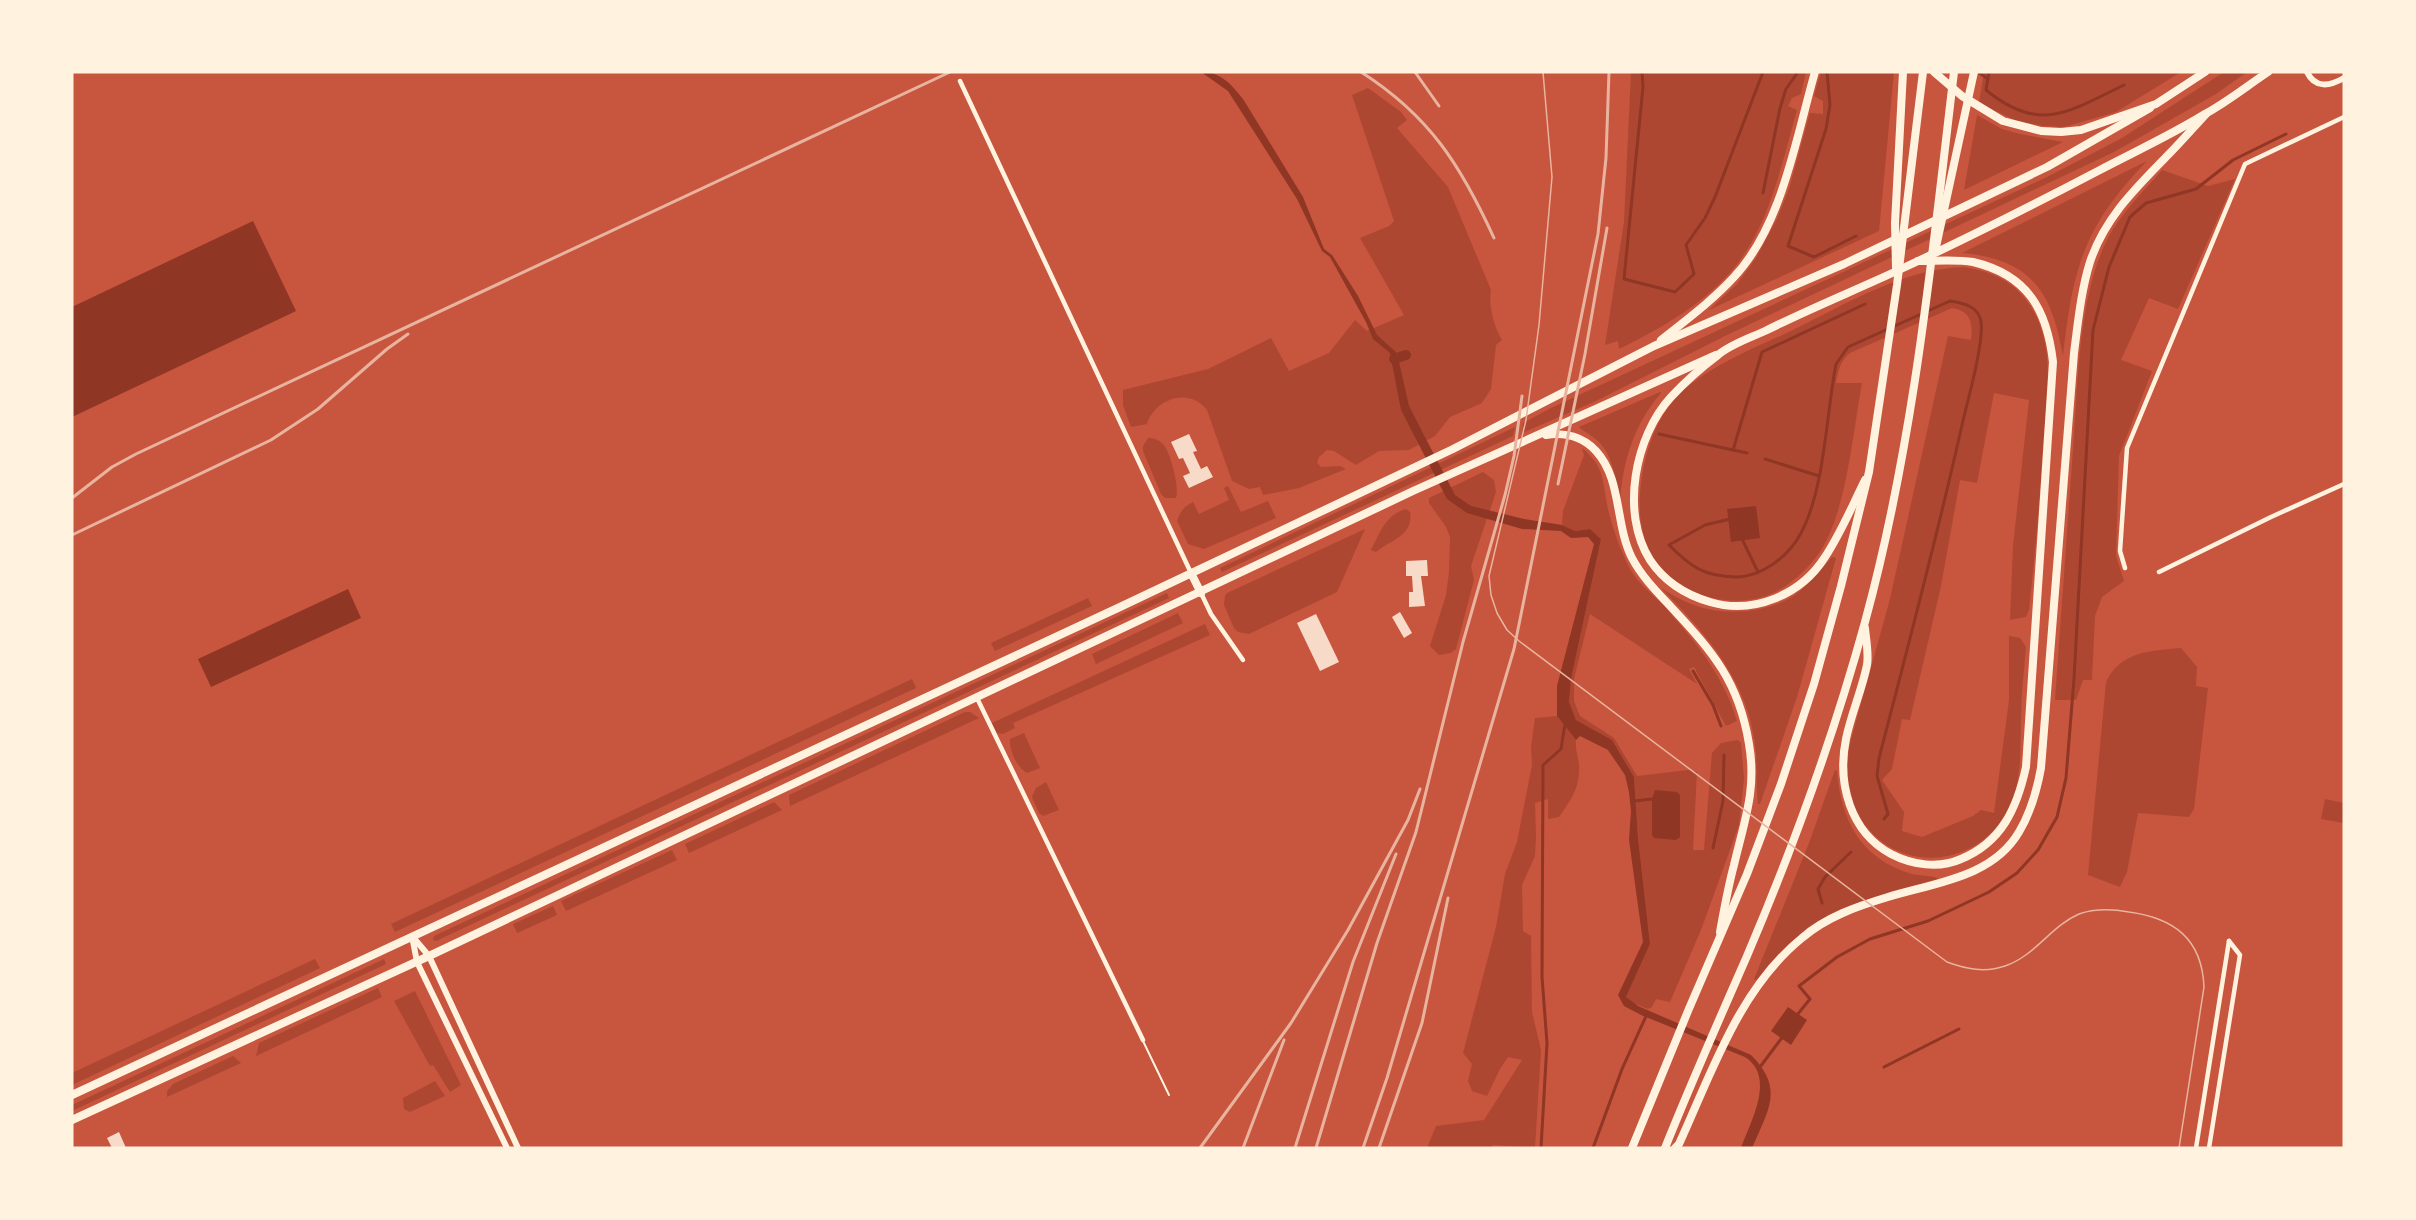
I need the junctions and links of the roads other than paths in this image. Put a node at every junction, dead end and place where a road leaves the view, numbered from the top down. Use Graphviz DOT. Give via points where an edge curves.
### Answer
graph roads {
  1 [pos="1815,72"];
  2 [pos="1903,72"];
  3 [pos="1923,72"];
  4 [pos="1934,72"];
  5 [pos="1954,72"];
  6 [pos="1974,72"];
  7 [pos="2205,72"];
  8 [pos="2268,72"];
  9 [pos="2307,72"];
  10 [pos="2344,78"];
  11 [pos="960,81"];
  12 [pos="2156,104"];
  13 [pos="2206,114"];
  14 [pos="2344,117"];
  15 [pos="1918,261"];
  16 [pos="1897,285"];
  17 [pos="1928,287"];
  18 [pos="1654,346"];
  19 [pos="1720,353"];
  20 [pos="1536,437"];
  21 [pos="1869,472"];
  22 [pos="2344,484"];
  23 [pos="2125,568"];
  24 [pos="2159,572"];
  25 [pos="1191,573"];
  26 [pos="1200,592"];
  27 [pos="1865,622"];
  28 [pos="1243,660"];
  29 [pos="978,698"];
  30 [pos="412,936"];
  31 [pos="1718,941"];
  32 [pos="429,956"];
  33 [pos="417,962"];
  34 [pos="1143,1040"];
  35 [pos="72,1095"];
  36 [pos="1170,1095"];
  37 [pos="72,1120"];
  38 [pos="507,1148"];
  39 [pos="518,1148"];
  40 [pos="1632,1148"];
  41 [pos="1665,1148"];
  42 [pos="1675,1148"];
  43 [pos="2196,1148"];
  44 [pos="2209,1148"];
  1 -- 18 [label="main road" via="1783,187 1765,232 1736,276"];
  2 -- 16 [label="main road" via="1895,222"];
  3 -- 16 [label="highway"];
  4 -- 12 [label="main road" via="1962,96 2003,121 2041,131 2081,130"];
  5 -- 17 [label="highway"];
  6 -- 17 [label="main road"];
  7 -- 12 [label="main road"];
  8 -- 13 [label="main road"];
  9 -- 10 [label="street" via="2324,86"];
  11 -- 25 [label="street"];
  12 -- 18 [label="main road" via="2047,167 1844,264"];
  13 -- 15 [label="main road"];
  13 -- 42 [label="main road" via="2142,179 2112,216 2090,262 2074,353 2042,768 2037,792 2018,834 1983,867 1857,907 1821,924 1785,952 1731,1029"];
  14 -- 23 [label="street" via="2245,164 2127,448 2120,551"];
  15 -- 19 [label="main road"];
  15 -- 27 [label="highway" via="1972,262 2013,278 2030,293 2045,323 2053,362 2026,767 2015,805 2000,832 1974,854 1953,863 1921,865 1888,852 1859,826 1851,810 1844,778 1844,751 1868,662"];
  16 -- 21 [label="highway"];
  17 -- 27 [label="highway" via="1894,498"];
  18 -- 25 [label="main road" via="1453,449"];
  19 -- 20 [label="main road"];
  19 -- 21 [label="main road" via="1671,398 1657,417 1641,454 1635,493 1638,529 1649,558 1667,580 1690,596 1724,606 1753,606 1774,600 1795,588 1824,559"];
  20 -- 26 [label="main road"];
  20 -- 31 [label="main road" via="1566,434 1597,452 1610,474 1620,523 1634,562 1705,644 1726,672 1739,701 1750,746 1752,777 1748,813"];
  21 -- 31 [label="highway" via="1814,684 1781,784"];
  22 -- 24 [label="street"];
  25 -- 26 [label="main road"];
  25 -- 30 [label="main road"];
  26 -- 28 [label="street"];
  26 -- 29 [label="main road"];
  27 -- 41 [label="highway" via="1800,820"];
  29 -- 32 [label="main road"];
  29 -- 34 [label="street"];
  30 -- 32 [label="street"];
  30 -- 33 [label="street"];
  30 -- 35 [label="main road"];
  31 -- 40 [label="highway"];
  32 -- 33 [label="main road"];
  32 -- 39 [label="street"];
  33 -- 37 [label="main road"];
  33 -- 38 [label="street"];
  34 -- 36 [label="lane"];
  43 -- 44 [label="street" via="2229,941 2240,955"];
}
